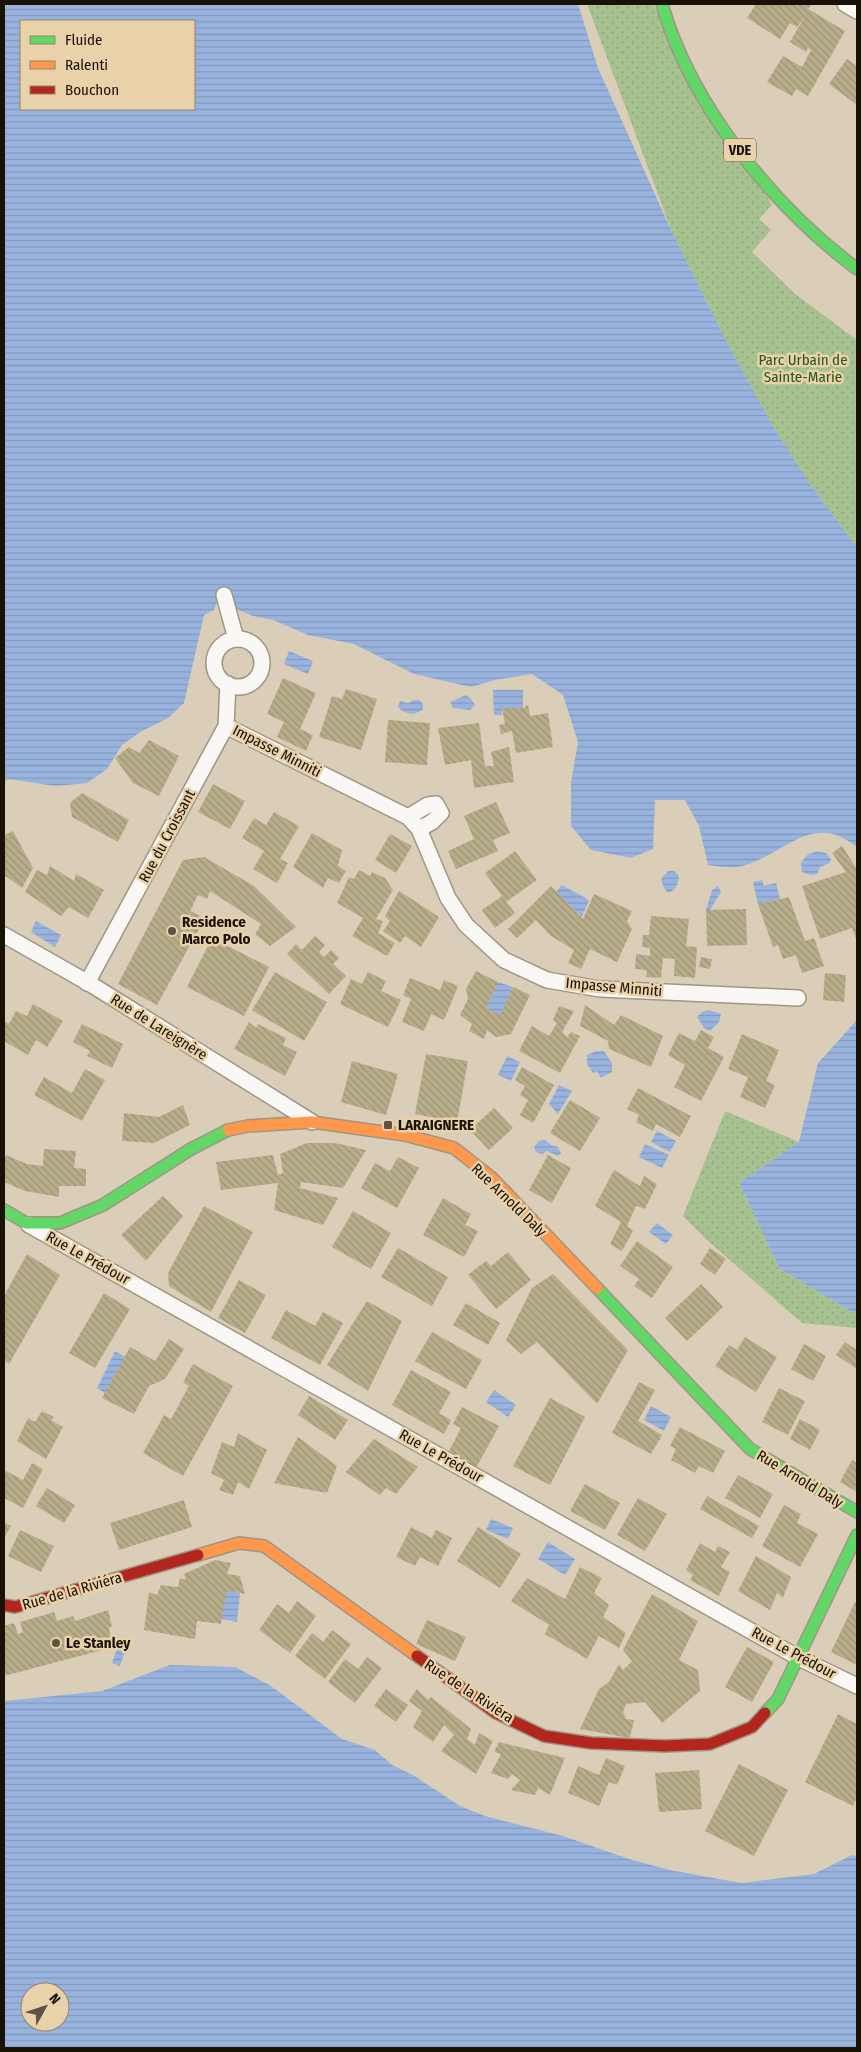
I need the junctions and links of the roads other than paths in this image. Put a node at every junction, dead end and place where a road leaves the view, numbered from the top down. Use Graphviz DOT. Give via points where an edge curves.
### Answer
graph roads {
  1 [pos="662,4"];
  2 [pos="668,4"];
  3 [pos="845,4"];
  4 [pos="857,11"];
  5 [pos="715,94"];
  6 [pos="857,269"];
  7 [pos="224,595"];
  8 [pos="236,639"];
  9 [pos="228,684"];
  10 [pos="226,726"];
  11 [pos="408,817"];
  12 [pos="419,829"];
  13 [pos="4,935"];
  14 [pos="87,983"];
  15 [pos="798,998"];
  16 [pos="312,1122"];
  17 [pos="4,1210"];
  18 [pos="26,1223"];
  19 [pos="857,1512"];
  20 [pos="857,1535"];
  21 [pos="4,1604"];
  22 [pos="799,1658"];
  23 [pos="857,1686"];
  1 -- 6 [label="street, VDE" via="678,52 715,118 784,204 809,230"];
  2 -- 5 [label="street" via="688,50"];
  3 -- 4 [label="street"];
  7 -- 8 [label="street"];
  8 -- 9 [label="street" via="226,642 215,656 216,672"];
  8 -- 9 [label="street" via="252,644 258,650 261,670 254,681 246,685 236,687"];
  9 -- 10 [label="street, Rue du Croissant"];
  10 -- 11 [label="street, Impasse Minniti"];
  10 -- 14 [label="street, Rue du Croissant"];
  11 -- 12 [label="street, Impasse Minniti"];
  11 -- 12 [label="street" via="436,804 441,813"];
  12 -- 15 [label="street, Impasse Minniti" via="448,898 466,925 504,960 547,980 600,989"];
  13 -- 14 [label="street, Rue de Lareignère"];
  14 -- 16 [label="street, Rue de Lareignère"];
  16 -- 18 [label="street, Rue Arnold Daly" via="248,1126 225,1131 103,1205 60,1223"];
  16 -- 19 [label="street, Rue Arnold Daly" via="405,1135 454,1148 492,1178 750,1449"];
  17 -- 18 [label="street"];
  18 -- 22 [label="street, Rue Le Prédour"];
  20 -- 22 [label="street, Rue de la Riviéra"];
  21 -- 22 [label="street, Rue de la Riviéra" via="15,1608 239,1543 264,1546 496,1713 544,1736 591,1743 710,1744 752,1727 778,1699"];
  22 -- 23 [label="street, Rue Le Prédour"];
}
